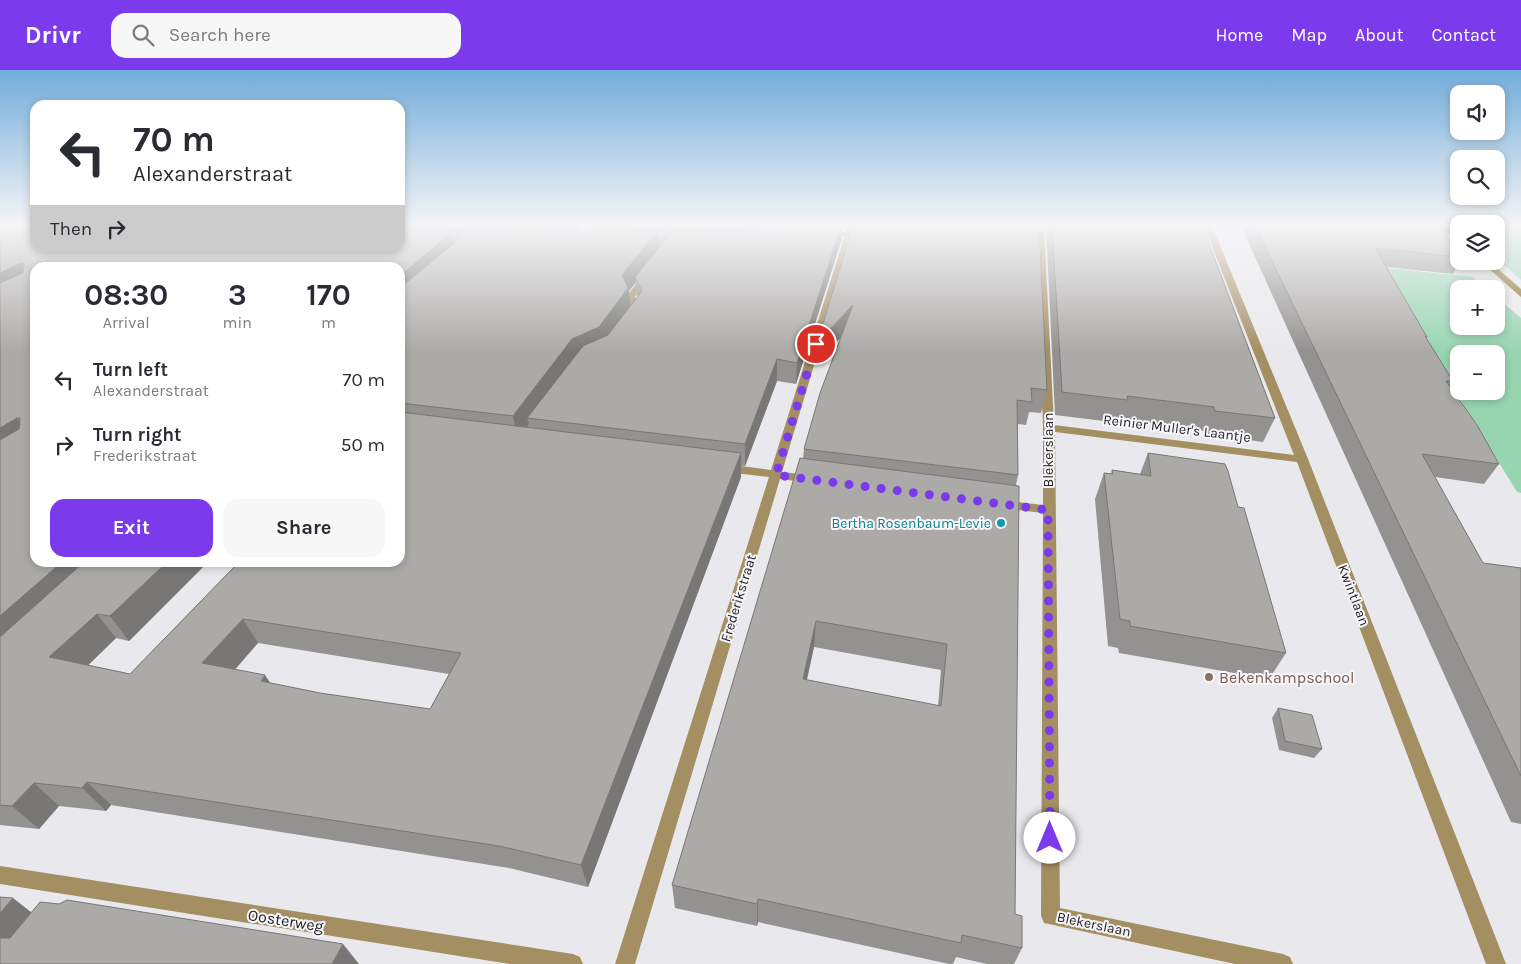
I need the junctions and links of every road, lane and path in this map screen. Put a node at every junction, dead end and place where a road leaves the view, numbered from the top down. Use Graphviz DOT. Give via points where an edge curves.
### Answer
graph roads {
  1 [pos="838,268"];
  2 [pos="1042,268"];
  3 [pos="1225,268"];
  4 [pos="652,269"];
  5 [pos="1494,270"];
  6 [pos="1521,294"];
  7 [pos="627,324"];
  8 [pos="1049,428"];
  9 [pos="1302,459"];
  10 [pos="718,468"];
  11 [pos="776,475"];
  12 [pos="825,481"];
  13 [pos="990,503"];
  14 [pos="1048,510"];
  15 [pos="0,876"];
  16 [pos="573,964"];
  17 [pos="625,964"];
  18 [pos="1283,964"];
  19 [pos="1496,964"];
  1 -- 11 [label="street, Frederikstraat"];
  2 -- 8 [label="street, Blekerslaan"];
  3 -- 9 [label="street, Kwintlaan"];
  4 -- 7 [label="street" via="630,297 638,310"];
  5 -- 6 [label="street"];
  8 -- 9 [label="street, Reinier Muller's Laantje"];
  8 -- 14 [label="street, Blekerslaan"];
  9 -- 19 [label="street, Kwintlaan"];
  10 -- 11 [label="street"];
  11 -- 12 [label="street"];
  11 -- 17 [label="street, Frederikstraat"];
  13 -- 14 [label="street"];
  14 -- 18 [label="street, Blekerslaan" via="1051,916"];
  15 -- 16 [label="street, Oosterweg" via="88,898"];
}
